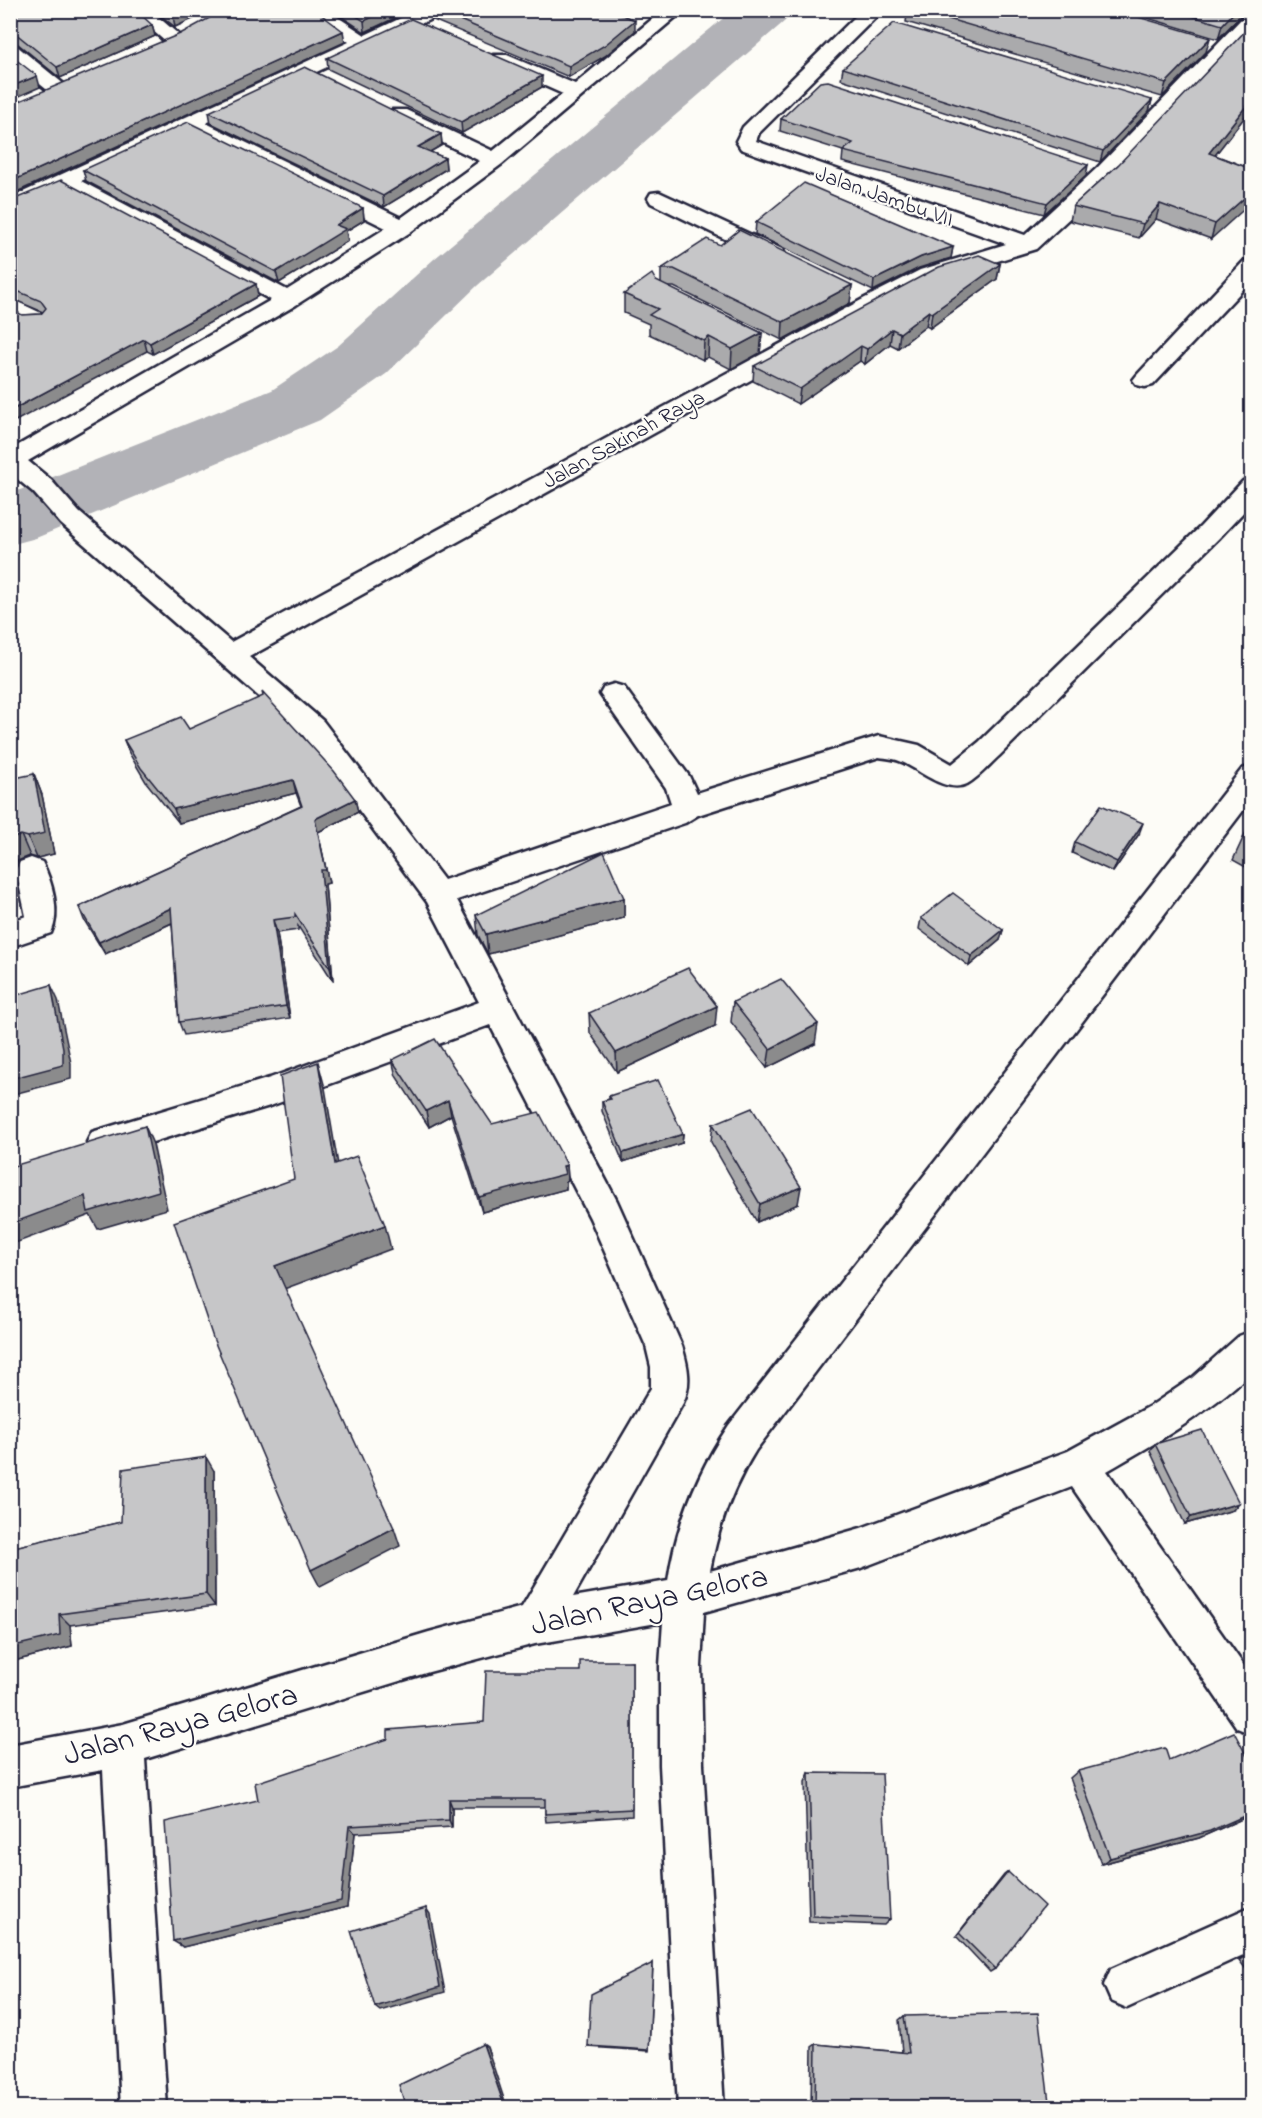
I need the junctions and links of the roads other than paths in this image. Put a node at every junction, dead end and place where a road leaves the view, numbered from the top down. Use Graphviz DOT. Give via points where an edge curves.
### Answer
graph roads {
  1 [pos="138,10"];
  2 [pos="313,10"];
  3 [pos="675,10"];
  4 [pos="876,18"];
  5 [pos="1251,19"];
  6 [pos="435,20"];
  7 [pos="195,29"];
  8 [pos="174,39"];
  9 [pos="364,43"];
  10 [pos="1200,43"];
  11 [pos="153,48"];
  12 [pos="478,49"];
  13 [pos="1223,49"];
  14 [pos="10,50"];
  15 [pos="308,69"];
  16 [pos="804,75"];
  17 [pos="329,79"];
  18 [pos="79,80"];
  19 [pos="826,83"];
  20 [pos="58,89"];
  21 [pos="576,92"];
  22 [pos="39,98"];
  23 [pos="1144,101"];
  24 [pos="381,105"];
  25 [pos="1167,108"];
  26 [pos="192,124"];
  27 [pos="495,160"];
  28 [pos="1082,166"];
  29 [pos="1104,173"];
  30 [pos="66,182"];
  31 [pos="660,198"];
  32 [pos="10,206"];
  33 [pos="402,227"];
  34 [pos="1028,244"];
  35 [pos="798,266"];
  36 [pos="1251,266"];
  37 [pos="851,292"];
  38 [pos="288,300"];
  39 [pos="873,303"];
  40 [pos="10,305"];
  41 [pos="34,319"];
  42 [pos="1145,380"];
  43 [pos="11,459"];
  44 [pos="1251,487"];
  45 [pos="230,656"];
  46 [pos="614,694"];
  47 [pos="1251,777"];
  48 [pos="688,807"];
  49 [pos="30,870"];
  50 [pos="438,894"];
  51 [pos="10,935"];
  52 [pos="500,1008"];
  53 [pos="78,1150"];
  54 [pos="1251,1348"];
  55 [pos="1080,1466"];
  56 [pos="684,1598"];
  57 [pos="535,1624"];
  58 [pos="1251,1713"];
  59 [pos="123,1745"];
  60 [pos="10,1766"];
  61 [pos="1251,1928"];
  62 [pos="1127,1985"];
  63 [pos="144,2108"];
  64 [pos="700,2108"];
  1 -- 8 [label="street"];
  2 -- 9 [label="street"];
  3 -- 21 [label="street" via="643,25"];
  4 -- 16 [label="street"];
  5 -- 13 [label="street"];
  6 -- 9 [label="street" via="413,21"];
  7 -- 8 [label="street"];
  8 -- 11 [label="street"];
  9 -- 15 [label="street"];
  10 -- 13 [label="street"];
  12 -- 21 [label="street"];
  13 -- 25 [label="street"];
  14 -- 20 [label="street"];
  15 -- 17 [label="street"];
  15 -- 26 [label="street"];
  16 -- 19 [label="street"];
  16 -- 34 [label="street, Jalan Jambu VII" via="750,131 746,141 753,149"];
  18 -- 20 [label="street"];
  20 -- 22 [label="street"];
  21 -- 27 [label="street"];
  23 -- 25 [label="street"];
  24 -- 27 [label="street"];
  25 -- 29 [label="street"];
  26 -- 30 [label="street"];
  26 -- 33 [label="street"];
  27 -- 33 [label="street"];
  28 -- 29 [label="street"];
  29 -- 34 [label="street"];
  30 -- 32 [label="street"];
  30 -- 38 [label="street"];
  31 -- 35 [label="street"];
  33 -- 38 [label="street"];
  34 -- 39 [label="street, Jalan Sakinah Raya" via="928,275"];
  36 -- 42 [label="street"];
  37 -- 39 [label="street"];
  38 -- 43 [label="street"];
  39 -- 45 [label="street, Jalan Sakinah Raya" via="770,346"];
  40 -- 41 [label="street"];
  43 -- 45 [label="street" via="70,518"];
  44 -- 48 [label="street" via="990,749 957,776 935,769 909,752 879,746"];
  45 -- 50 [label="street" via="313,728"];
  46 -- 48 [label="street" via="679,784"];
  47 -- 56 [label="street" via="742,1439 717,1482"];
  48 -- 50 [label="street"];
  49 -- 51 [label="street" via="42,916 40,924"];
  50 -- 52 [label="street"];
  52 -- 53 [label="street" via="273,1091"];
  52 -- 57 [label="street" via="605,1212 670,1367 670,1391"];
  54 -- 55 [label="street, Jalan Raya Gelora" via="1205,1390 1165,1418"];
  55 -- 56 [label="street, Jalan Raya Gelora" via="861,1548"];
  55 -- 58 [label="street"];
  56 -- 57 [label="street, Jalan Raya Gelora"];
  56 -- 64 [label="street" via="680,1741"];
  57 -- 59 [label="street, Jalan Raya Gelora" via="429,1652"];
  59 -- 60 [label="street, Jalan Raya Gelora"];
  59 -- 63 [label="street"];
  61 -- 62 [label="street"];
}
